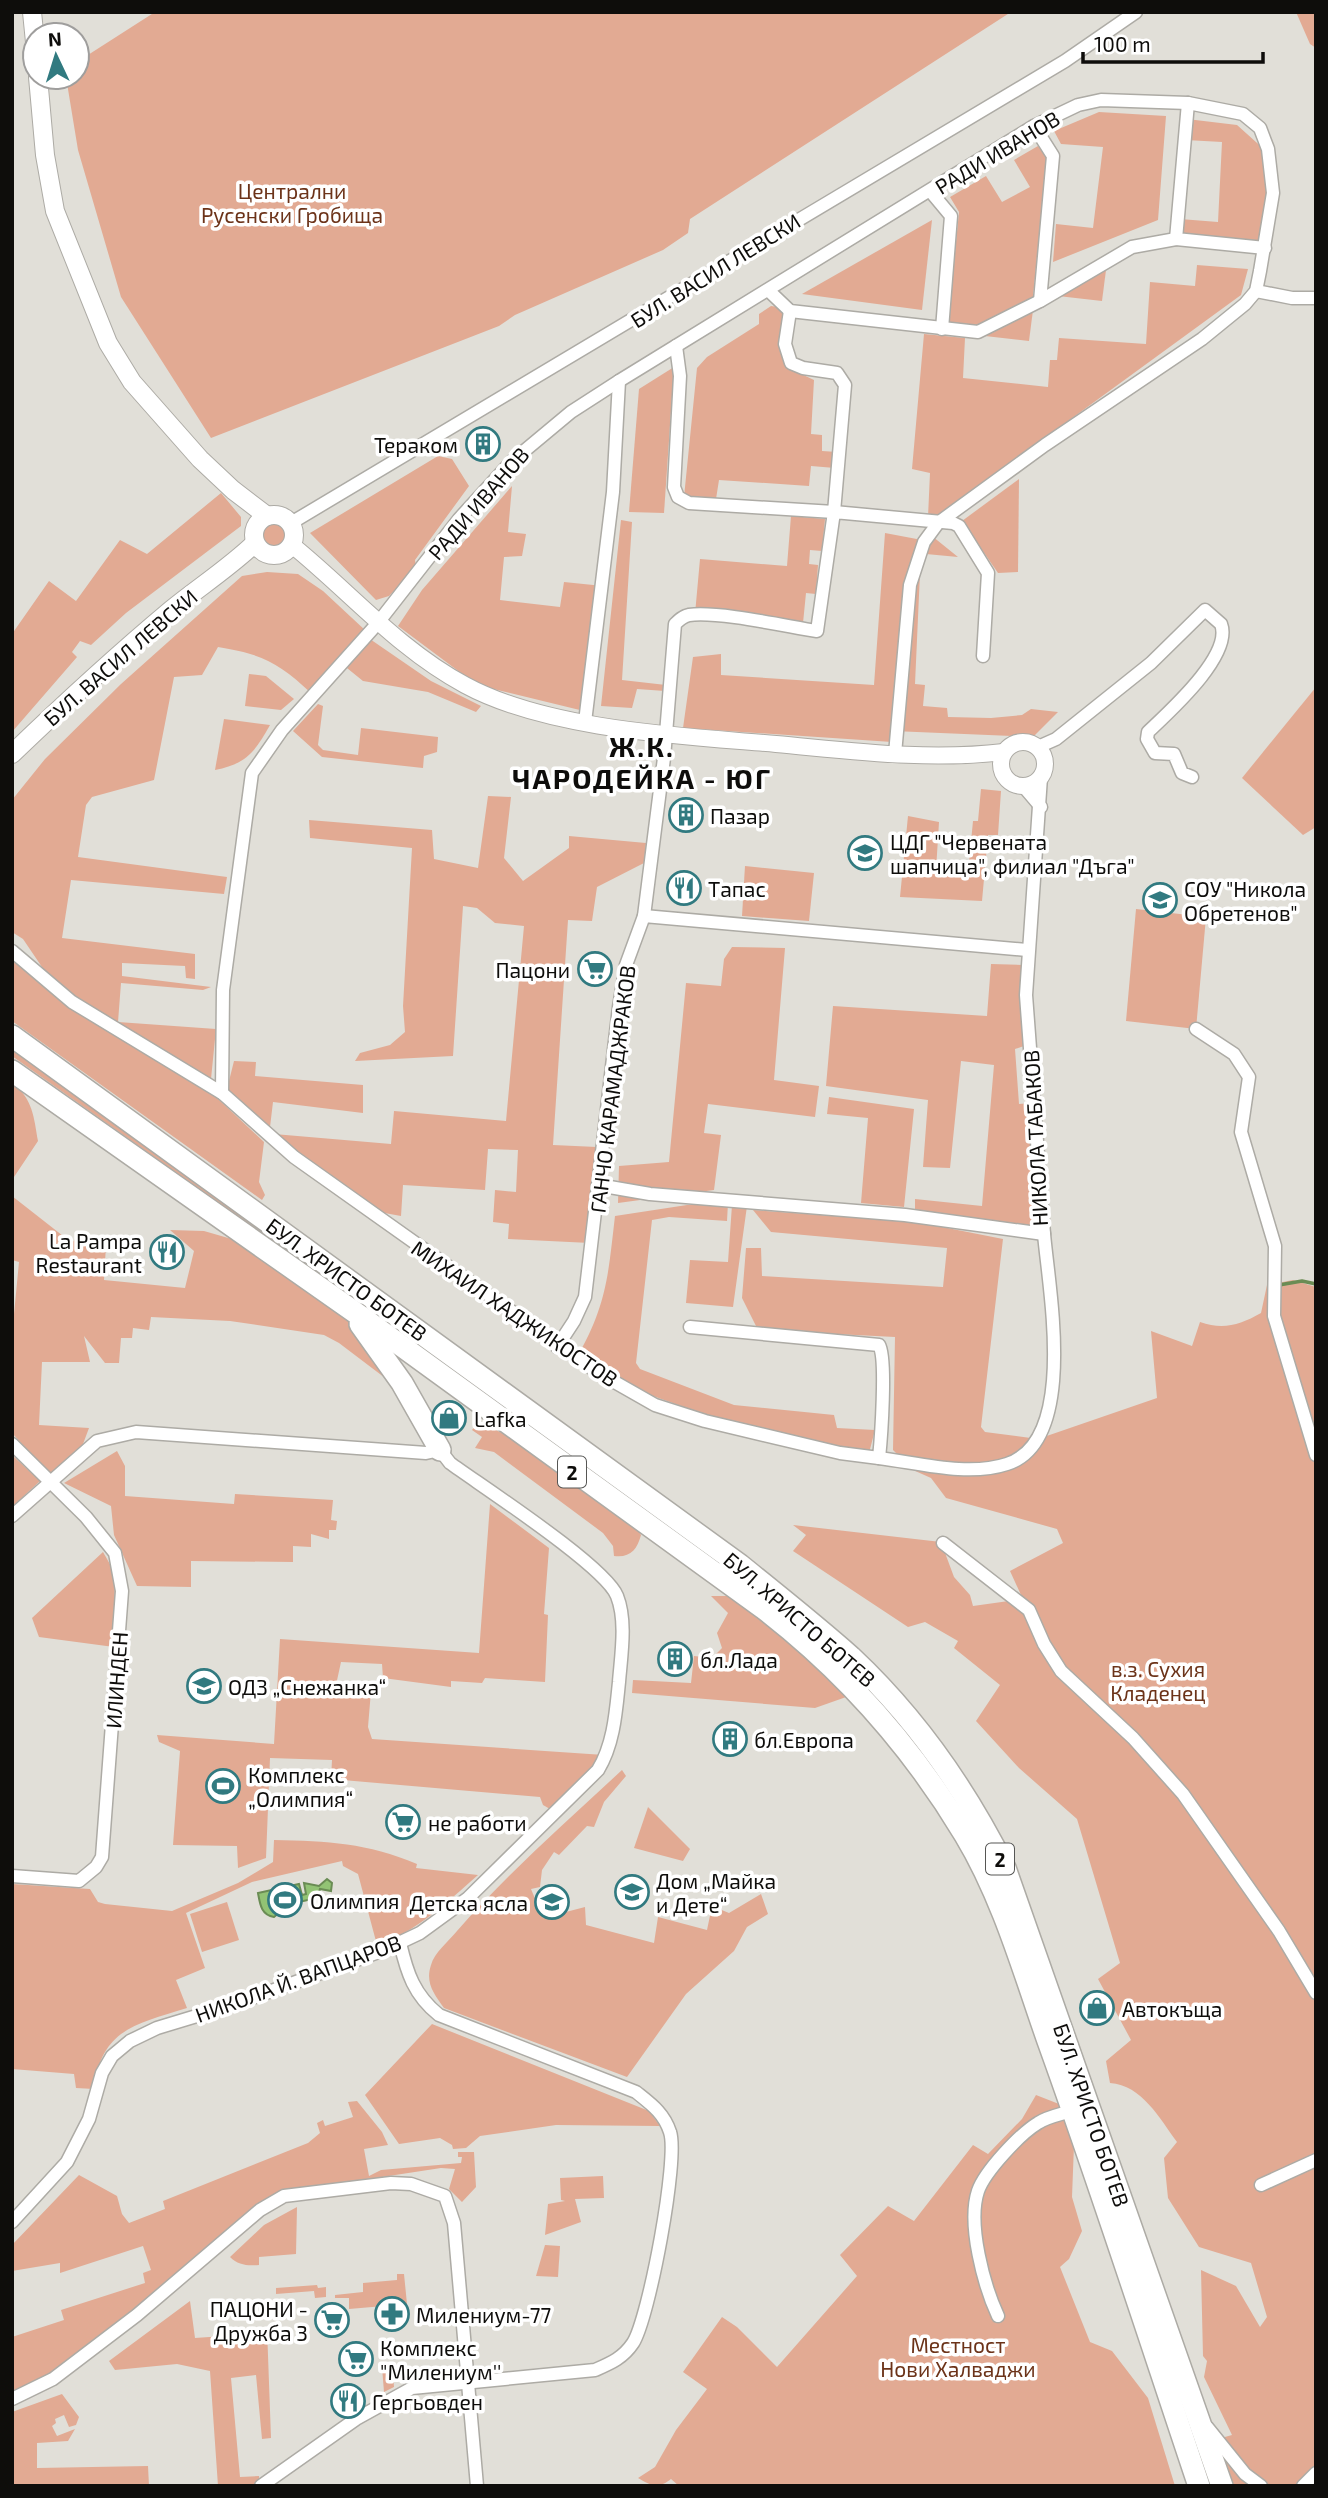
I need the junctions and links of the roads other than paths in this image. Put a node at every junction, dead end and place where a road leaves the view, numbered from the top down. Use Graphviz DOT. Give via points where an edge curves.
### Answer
graph roads {
  1 [pos="1136,12"];
  2 [pos="39,91"];
  3 [pos="1188,103"];
  4 [pos="1034,127"];
  5 [pos="931,192"];
  6 [pos="1176,239"];
  7 [pos="1265,248"];
  8 [pos="768,290"];
  9 [pos="1255,291"];
  10 [pos="1316,298"];
  11 [pos="1040,301"];
  12 [pos="790,311"];
  13 [pos="942,329"];
  14 [pos="676,346"];
  15 [pos="619,381"];
  16 [pos="834,512"];
  17 [pos="262,520"];
  18 [pos="290,523"];
  19 [pos="938,523"];
  20 [pos="292,545"];
  21 [pos="259,548"];
  22 [pos="377,624"];
  23 [pos="983,656"];
  24 [pos="585,722"];
  25 [pos="666,734"];
  26 [pos="1038,747"];
  27 [pos="1004,752"];
  28 [pos="12,754"];
  29 [pos="895,754"];
  30 [pos="953,758"];
  31 [pos="1001,771"];
  32 [pos="1041,777"];
  33 [pos="1192,777"];
  34 [pos="1024,787"];
  35 [pos="1041,807"];
  36 [pos="644,916"];
  37 [pos="1027,950"];
  38 [pos="12,951"];
  39 [pos="1196,1029"];
  40 [pos="12,1036"];
  41 [pos="12,1071"];
  42 [pos="222,1093"];
  43 [pos="598,1185"];
  44 [pos="1044,1234"];
  45 [pos="342,1303"];
  46 [pos="386,1306"];
  47 [pos="690,1327"];
  48 [pos="420,1331"];
  49 [pos="383,1333"];
  50 [pos="557,1347"];
  51 [pos="385,1356"];
  52 [pos="433,1370"];
  53 [pos="402,1383"];
  54 [pos="12,1444"];
  55 [pos="440,1450"];
  56 [pos="1316,1455"];
  57 [pos="879,1458"];
  58 [pos="50,1482"];
  59 [pos="12,1516"];
  60 [pos="943,1543"];
  61 [pos="12,1876"];
  62 [pos="400,1943"];
  63 [pos="1316,1993"];
  64 [pos="1068,2112"];
  65 [pos="1316,2160"];
  66 [pos="1261,2185"];
  67 [pos="12,2222"];
  68 [pos="998,2316"];
  69 [pos="467,2383"];
  70 [pos="12,2399"];
  71 [pos="1198,2416"];
  72 [pos="1316,2473"];
  73 [pos="261,2486"];
  74 [pos="477,2486"];
  75 [pos="1199,2486"];
  76 [pos="1222,2486"];
  77 [pos="1261,2486"];
  78 [pos="1303,2486"];
  1 -- 18 [label="street, БУЛ. ВАСИЛ ЛЕВСКИ" via="1065,61"];
  2 -- 17 [label="main road" via="55,211 108,343 132,382"];
  3 -- 4 [label="street, РАДИ ИВАНОВ" via="1101,100 1078,105"];
  3 -- 6 [label="street"];
  3 -- 7 [label="street, РАДИ ИВАНОВ" via="1243,114 1260,128 1268,149 1273,193"];
  4 -- 5 [label="street, РАДИ ИВАНОВ"];
  4 -- 11 [label="street" via="1053,156"];
  5 -- 8 [label="street, РАДИ ИВАНОВ"];
  5 -- 13 [label="street" via="951,216"];
  6 -- 7 [label="street"];
  6 -- 11 [label="street" via="1132,247"];
  7 -- 9 [label="street, РАДИ ИВАНОВ"];
  8 -- 12 [label="street"];
  8 -- 14 [label="street, РАДИ ИВАНОВ"];
  9 -- 10 [label="street"];
  9 -- 19 [label="street" via="1202,340"];
  11 -- 13 [label="street" via="978,332"];
  12 -- 13 [label="street"];
  12 -- 16 [label="street" via="785,344 791,363 837,373 845,385"];
  14 -- 15 [label="street, РАДИ ИВАНОВ"];
  14 -- 16 [label="street" via="680,376 674,487 678,497 689,503"];
  15 -- 22 [label="street, РАДИ ИВАНОВ" via="570,412 511,462 459,519"];
  15 -- 24 [label="street" via="613,492"];
  16 -- 19 [label="street"];
  16 -- 25 [label="street, ГАНЧО КАРАМАДЖРАКОВ" via="817,631 690,615 676,624"];
  17 -- 18 [label="main road" via="277,514"];
  17 -- 21 [label="main road"];
  18 -- 20 [label="main road" via="295,534"];
  19 -- 23 [label="street" via="959,526 988,573"];
  19 -- 29 [label="street" via="925,542 910,585"];
  20 -- 21 [label="main road" via="281,554"];
  20 -- 22 [label="street"];
  21 -- 28 [label="main road, БУЛ. ВАСИЛ ЛЕВСКИ" via="184,599"];
  22 -- 24 [label="street" via="464,684 496,699"];
  22 -- 42 [label="street" via="282,730 252,773 223,990"];
  24 -- 25 [label="street"];
  25 -- 29 [label="street"];
  25 -- 36 [label="street, ГАНЧО КАРАМАДЖРАКОВ"];
  26 -- 27 [label="street" via="1021,742"];
  26 -- 32 [label="street" via="1045,758"];
  26 -- 33 [label="street" via="1056,739 1151,663 1205,610 1221,624 1223,641 1189,693 1148,732 1147,739 1155,753 1174,754 1182,773"];
  27 -- 30 [label="street"];
  27 -- 31 [label="street"];
  29 -- 30 [label="street"];
  30 -- 31 [label="street"];
  31 -- 34 [label="street" via="1010,783"];
  32 -- 34 [label="street"];
  32 -- 35 [label="street, НИКОЛА ТАБАКОВ"];
  34 -- 35 [label="street"];
  35 -- 37 [label="street, НИКОЛА ТАБАКОВ"];
  36 -- 37 [label="street"];
  36 -- 43 [label="street, ГАНЧО КАРАМАДЖРАКОВ" via="626,964"];
  37 -- 44 [label="street, НИКОЛА ТАБАКОВ" via="1026,995"];
  38 -- 42 [label="street, МИХАИЛ ХАДЖИКОСТОВ" via="72,1002"];
  39 -- 56 [label="street" via="1234,1054 1249,1077 1241,1132 1275,1246 1274,1316"];
  40 -- 46 [label="highway, БУЛ. ХРИСТО БОТЕВ / 2"];
  41 -- 45 [label="highway, БУЛ. ХРИСТО БОТЕВ / 2"];
  42 -- 50 [label="street, МИХАИЛ ХАДЖИКОСТОВ" via="294,1157"];
  43 -- 44 [label="street, НИКОЛА ТАБАКОВ" via="650,1194 905,1215"];
  43 -- 50 [label="street, ГАНЧО КАРАМАДЖРАКОВ" via="585,1297"];
  44 -- 57 [label="street, МИХАИЛ ХАДЖИКОСТОВ" via="1053,1337 1052,1390 1048,1419 1038,1442 1010,1464 986,1468"];
  45 -- 49 [label="highway, БУЛ. ХРИСТО БОТЕВ / 2"];
  45 -- 51 [label="highway"];
  46 -- 48 [label="highway, БУЛ. ХРИСТО БОТЕВ / 2"];
  46 -- 49 [label="highway"];
  47 -- 57 [label="street" via="879,1345 883,1385"];
  48 -- 49 [label="highway" via="396,1325"];
  48 -- 71 [label="highway, БУЛ. ХРИСТО БОТЕВ / 2" via="740,1564 853,1659 929,1743 1005,1868"];
  49 -- 51 [label="highway"];
  49 -- 52 [label="highway, БУЛ. ХРИСТО БОТЕВ / 2"];
  50 -- 57 [label="street, МИХАИЛ ХАДЖИКОСТОВ" via="655,1405 840,1453"];
  51 -- 53 [label="highway"];
  52 -- 53 [label="highway" via="413,1368"];
  52 -- 75 [label="highway, БУЛ. ХРИСТО БОТЕВ / 2" via="784,1625 864,1698 926,1776 981,1864 1009,1933"];
  53 -- 55 [label="highway"];
  54 -- 58 [label="street, ИЛИНДЕН"];
  55 -- 58 [label="street" via="426,1453 136,1432 97,1441"];
  55 -- 62 [label="street, НИКОЛА Й. ВАПЦАРОВ" via="450,1463 611,1585 621,1616 619,1685 610,1744 598,1770 468,1898"];
  58 -- 59 [label="street"];
  58 -- 61 [label="street, ИЛИНДЕН" via="115,1553 122,1591 105,1845 96,1867 79,1881"];
  60 -- 63 [label="street" via="1029,1610 1061,1671 1133,1738 1183,1794 1279,1931"];
  62 -- 67 [label="street, НИКОЛА Й. ВАПЦАРОВ" via="130,2041 112,2056 102,2073 89,2119 67,2162"];
  62 -- 69 [label="street" via="411,1984 421,2001 439,2015 636,2092 660,2112 671,2134 671,2173 643,2315 634,2341 619,2360 595,2370"];
  64 -- 68 [label="street" via="1046,2118 1026,2131 978,2189 984,2284"];
  65 -- 66 [label="street"];
  69 -- 70 [label="street" via="454,2223 445,2196 411,2184 391,2183 284,2196 260,2210 137,2315 53,2379"];
  69 -- 73 [label="street" via="429,2385 399,2393"];
  69 -- 74 [label="street"];
  71 -- 76 [label="highway, БУЛ. ХРИСТО БОТЕВ / 2"];
  71 -- 77 [label="street" via="1245,2474"];
  72 -- 78 [label="street"];
}
